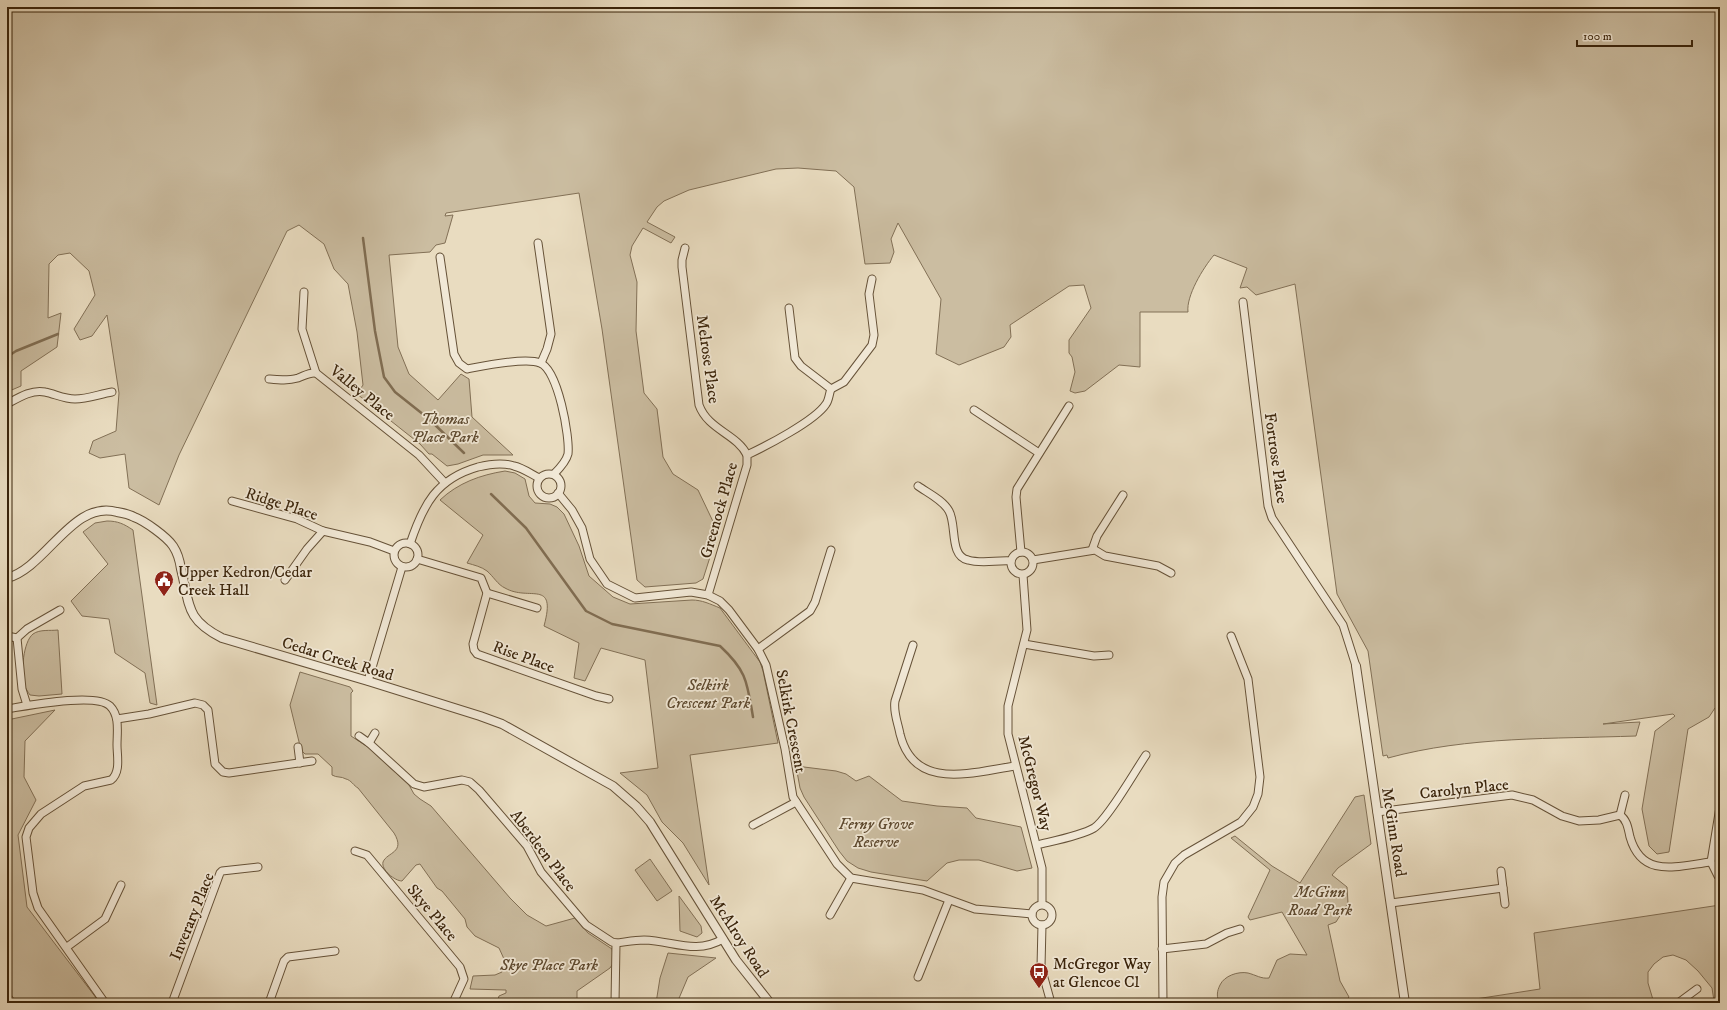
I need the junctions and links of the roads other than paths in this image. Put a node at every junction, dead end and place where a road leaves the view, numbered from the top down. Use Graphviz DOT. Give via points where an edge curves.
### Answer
graph roads {
  1 [pos="538,243"];
  2 [pos="685,248"];
  3 [pos="440,257"];
  4 [pos="872,279"];
  5 [pos="304,292"];
  6 [pos="1243,302"];
  7 [pos="789,308"];
  8 [pos="541,363"];
  9 [pos="316,373"];
  10 [pos="269,379"];
  11 [pos="831,389"];
  12 [pos="112,392"];
  13 [pos="7,404"];
  14 [pos="1069,406"];
  15 [pos="974,410"];
  16 [pos="1039,453"];
  17 [pos="747,455"];
  18 [pos="554,474"];
  19 [pos="539,478"];
  20 [pos="445,483"];
  21 [pos="918,486"];
  22 [pos="558,493"];
  23 [pos="1123,495"];
  24 [pos="232,501"];
  25 [pos="323,531"];
  26 [pos="410,544"];
  27 [pos="831,550"];
  28 [pos="1092,550"];
  29 [pos="394,551"];
  30 [pos="1021,552"];
  31 [pos="417,559"];
  32 [pos="1033,560"];
  33 [pos="1011,561"];
  34 [pos="402,566"];
  35 [pos="1171,574"];
  36 [pos="1023,575"];
  37 [pos="7,578"];
  38 [pos="285,580"];
  39 [pos="487,593"];
  40 [pos="708,595"];
  41 [pos="537,608"];
  42 [pos="60,610"];
  43 [pos="7,636"];
  44 [pos="1231,636"];
  45 [pos="17,638"];
  46 [pos="1024,644"];
  47 [pos="913,646"];
  48 [pos="758,649"];
  49 [pos="1109,655"];
  50 [pos="1356,666"];
  51 [pos="368,681"];
  52 [pos="609,699"];
  53 [pos="27,706"];
  54 [pos="7,709"];
  55 [pos="117,719"];
  56 [pos="375,733"];
  57 [pos="359,736"];
  58 [pos="369,743"];
  59 [pos="298,747"];
  60 [pos="1146,754"];
  61 [pos="312,761"];
  62 [pos="300,763"];
  63 [pos="1015,766"];
  64 [pos="1625,795"];
  65 [pos="796,802"];
  66 [pos="1720,807"];
  67 [pos="1377,812"];
  68 [pos="1620,815"];
  69 [pos="754,825"];
  70 [pos="1037,845"];
  71 [pos="355,851"];
  72 [pos="1711,862"];
  73 [pos="258,867"];
  74 [pos="1501,871"];
  75 [pos="1718,876"];
  76 [pos="851,878"];
  77 [pos="120,884"];
  78 [pos="690,884"];
  79 [pos="1502,888"];
  80 [pos="950,900"];
  81 [pos="1391,903"];
  82 [pos="1042,904"];
  83 [pos="1505,904"];
  84 [pos="1032,914"];
  85 [pos="830,916"];
  86 [pos="1042,925"];
  87 [pos="1240,929"];
  88 [pos="723,939"];
  89 [pos="616,943"];
  90 [pos="67,947"];
  91 [pos="1162,949"];
  92 [pos="335,951"];
  93 [pos="918,977"];
  94 [pos="1697,989"];
  95 [pos="105,1003"];
  96 [pos="172,1003"];
  97 [pos="269,1003"];
  98 [pos="453,1003"];
  99 [pos="615,1003"];
  100 [pos="770,1003"];
  101 [pos="1051,1003"];
  102 [pos="1163,1003"];
  103 [pos="1405,1003"];
  104 [pos="1678,1003"];
  1 -- 8 [label="street" via="551,334"];
  2 -- 17 [label="street, Melrose Place" via="682,267 699,405 710,422 743,448"];
  3 -- 8 [label="street" via="454,354 459,363 467,369 523,361"];
  4 -- 11 [label="street" via="869,294 874,335 872,345 844,382"];
  5 -- 9 [label="street" via="302,328"];
  6 -- 50 [label="street, Fortrose Place" via="1268,506 1272,518 1343,624"];
  7 -- 11 [label="street" via="795,358 801,366"];
  8 -- 18 [label="street" via="551,374 560,395 568,455"];
  9 -- 10 [label="street, Valley Place" via="311,372 286,380"];
  9 -- 20 [label="street, Valley Place" via="419,454"];
  11 -- 17 [label="street, Greenock Place" via="827,403 817,415"];
  12 -- 13 [label="street" via="76,399 36,392"];
  14 -- 16 [label="street"];
  15 -- 16 [label="street"];
  16 -- 30 [label="street" via="1016,494"];
  17 -- 40 [label="street, Greenock Place" via="748,465"];
  18 -- 19 [label="street" via="546,474"];
  18 -- 22 [label="street" via="561,483"];
  19 -- 20 [label="street" via="515,466 502,464 469,470"];
  19 -- 22 [label="street" via="537,486 543,496 551,498"];
  20 -- 26 [label="street" via="436,490 419,516"];
  21 -- 33 [label="street" via="950,512 957,551 962,557 968,561"];
  22 -- 40 [label="street, Selkirk Crescent" via="582,528 590,559 607,584 635,598 690,592"];
  23 -- 28 [label="street"];
  24 -- 25 [label="street, Ridge Place" via="297,519"];
  25 -- 29 [label="street, Ridge Place" via="370,542"];
  25 -- 38 [label="street"];
  26 -- 29 [label="street" via="401,544"];
  26 -- 31 [label="street" via="417,551"];
  27 -- 48 [label="street" via="810,611"];
  28 -- 32 [label="street"];
  28 -- 35 [label="street" via="1097,550 1103,555 1158,566"];
  29 -- 34 [label="street" via="395,561"];
  30 -- 32 [label="street" via="1027,553"];
  30 -- 33 [label="street" via="1014,555"];
  31 -- 34 [label="street" via="411,566"];
  31 -- 39 [label="street" via="481,578"];
  32 -- 36 [label="street" via="1032,569"];
  33 -- 36 [label="street" via="1011,567 1015,572"];
  34 -- 51 [label="street"];
  36 -- 46 [label="street, McGregor Way" via="1027,623"];
  37 -- 51 [label="street, Cedar Creek Road" via="15,576 40,558 72,525 91,513 109,510 134,517 155,530 173,546 180,563 193,616 209,632"];
  39 -- 41 [label="street"];
  39 -- 52 [label="street, Rise Place" via="473,644 477,654"];
  40 -- 48 [label="street, Selkirk Crescent" via="725,605"];
  42 -- 45 [label="street"];
  43 -- 45 [label="street"];
  44 -- 91 [label="street" via="1248,679 1260,777 1258,794 1253,807 1241,822 1184,855 1168,873 1162,890"];
  45 -- 53 [label="street" via="22,689"];
  46 -- 49 [label="street" via="1094,656"];
  46 -- 63 [label="street, McGregor Way" via="1008,706 1008,734"];
  47 -- 63 [label="street" via="894,709 904,746 913,760 929,771 946,774"];
  48 -- 65 [label="street, Selkirk Crescent" via="768,670 791,791"];
  50 -- 67 [label="street, McGinn Road"];
  51 -- 78 [label="street, Cedar Creek Road" via="496,722 613,786 650,822"];
  53 -- 54 [label="street"];
  53 -- 55 [label="street" via="54,701 100,701 110,706"];
  55 -- 62 [label="street" via="196,703 208,710 215,764 223,772"];
  55 -- 90 [label="street" via="117,768 114,778 84,786 41,814 34,820 26,837 35,900 38,908"];
  56 -- 58 [label="street"];
  57 -- 58 [label="street, Aberdeen Place"];
  58 -- 89 [label="street, Aberdeen Place" via="414,784 424,786 462,780 470,782 527,846 540,872 586,925"];
  59 -- 62 [label="street"];
  60 -- 70 [label="street" via="1106,816 1096,827"];
  61 -- 62 [label="street"];
  63 -- 70 [label="street, McGregor Way"];
  64 -- 68 [label="street"];
  65 -- 69 [label="street"];
  65 -- 76 [label="street, Selkirk Crescent" via="837,864"];
  66 -- 72 [label="street"];
  67 -- 68 [label="street, Carolyn Place" via="1512,795 1533,800 1562,816 1579,821"];
  67 -- 81 [label="street, McGinn Road"];
  68 -- 72 [label="street" via="1626,821 1636,854 1647,863 1669,867"];
  70 -- 82 [label="street, McGregor Way" via="1043,878"];
  71 -- 98 [label="street, Skye Place" via="367,855 460,967 464,979"];
  72 -- 75 [label="street"];
  73 -- 96 [label="street, Inverary Place" via="220,873"];
  74 -- 79 [label="street"];
  76 -- 80 [label="street" via="923,890"];
  76 -- 85 [label="street"];
  77 -- 90 [label="street" via="105,920"];
  78 -- 88 [label="street, McAlroy Road"];
  79 -- 81 [label="street"];
  79 -- 83 [label="street"];
  80 -- 84 [label="street" via="975,909"];
  80 -- 93 [label="street"];
  81 -- 103 [label="street, McGinn Road"];
  82 -- 84 [label="street" via="1035,907"];
  82 -- 86 [label="street" via="1050,908 1053,916 1048,924"];
  84 -- 86 [label="street" via="1034,922"];
  86 -- 101 [label="street" via="1041,967"];
  87 -- 91 [label="street" via="1206,944"];
  88 -- 89 [label="street" via="698,948 644,940"];
  88 -- 100 [label="street, McAlroy Road"];
  89 -- 99 [label="street"];
  90 -- 95 [label="street"];
  91 -- 102 [label="street"];
  92 -- 97 [label="street" via="288,958 284,961"];
  94 -- 104 [label="street"];
}
